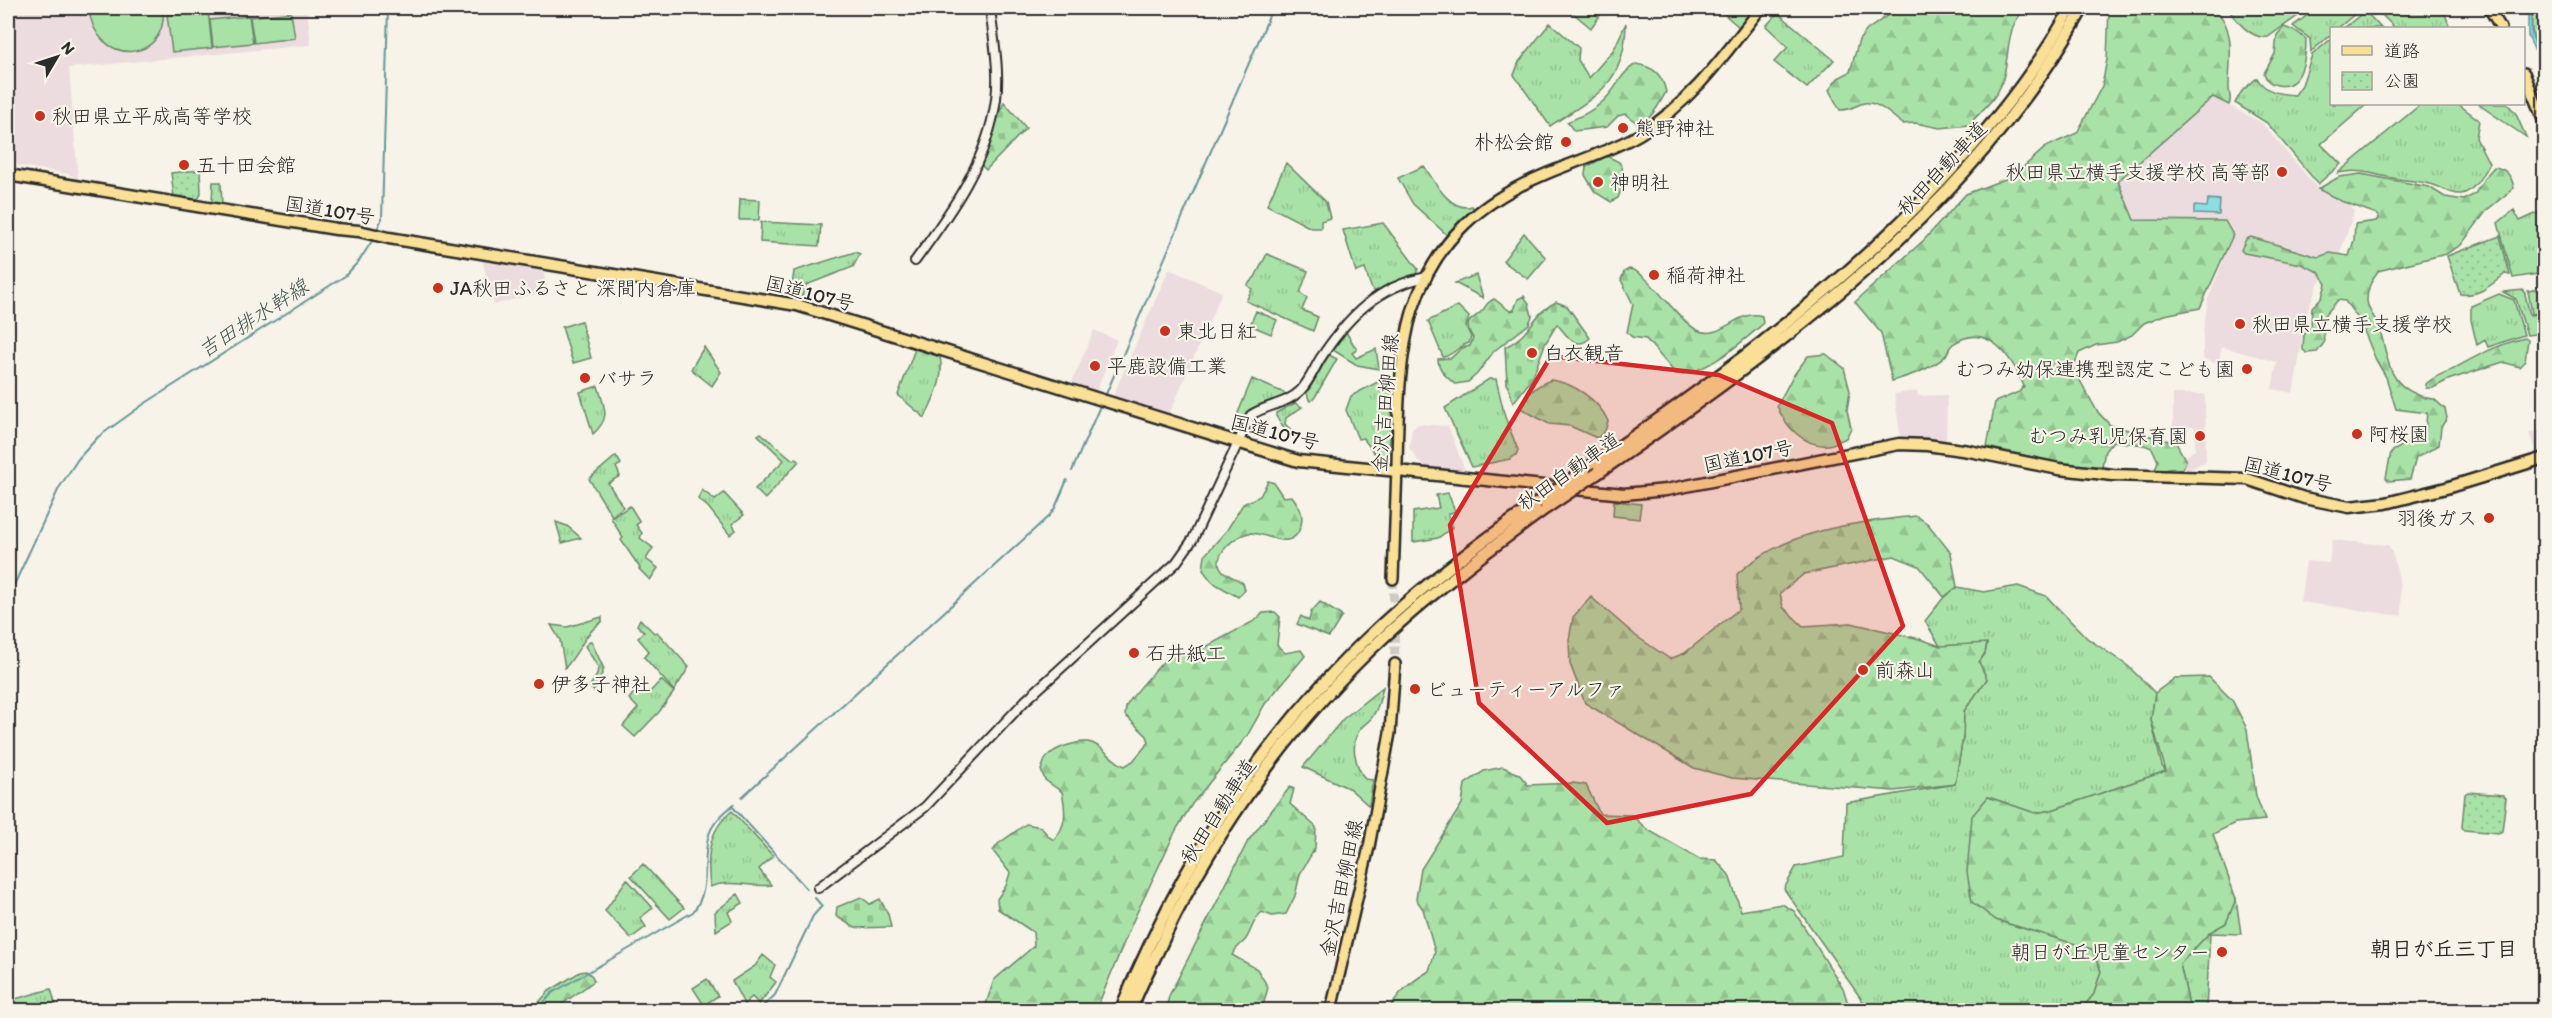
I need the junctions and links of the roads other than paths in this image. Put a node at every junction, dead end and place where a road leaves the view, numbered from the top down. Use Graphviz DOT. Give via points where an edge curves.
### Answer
graph roads {
  1 [pos="990,8"];
  2 [pos="1761,8"];
  3 [pos="2071,8"];
  4 [pos="2083,8"];
  5 [pos="2489,8"];
  6 [pos="2500,27"];
  7 [pos="2525,78"];
  8 [pos="2544,122"];
  9 [pos="8,175"];
  10 [pos="915,261"];
  11 [pos="1427,277"];
  12 [pos="1237,442"];
  13 [pos="2544,458"];
  14 [pos="1397,470"];
  15 [pos="1541,506"];
  16 [pos="1393,579"];
  17 [pos="1395,664"];
  18 [pos="818,888"];
  19 [pos="1121,1011"];
  20 [pos="1131,1011"];
  21 [pos="1331,1011"];
  1 -- 10 [label="street" via="997,79 996,100 984,142 966,188"];
  2 -- 11 [label="main road, 金沢吉田柳田線" via="1702,82 1673,111 1617,146 1527,182 1483,207 1455,233"];
  3 -- 15 [label="highway, 秋田自動車道, bridge" via="2031,72 1993,122 1882,241 1746,356 1585,470"];
  4 -- 15 [label="highway, 秋田自動車道, bridge" via="2040,78 2002,129 1890,249 1752,365 1598,473"];
  5 -- 6 [label="main road"];
  7 -- 8 [label="main road"];
  9 -- 12 [label="highway, 国道107号" via="797,305"];
  11 -- 12 [label="street" via="1392,287 1356,311 1300,391 1251,415"];
  11 -- 14 [label="main road, 金沢吉田柳田線" via="1413,310 1406,343"];
  12 -- 14 [label="highway, 国道107号" via="1298,461"];
  12 -- 18 [label="street" via="1193,539 1176,563 1025,701 925,807"];
  13 -- 14 [label="highway, 国道107号" via="2366,507 2330,504 2247,479 2070,471 1927,445 1899,444 1677,489 1624,494"];
  14 -- 16 [label="main road, 金沢吉田柳田線"];
  15 -- 19 [label="highway, 秋田自動車道" via="1469,552 1380,626 1277,738 1216,824 1171,899"];
  15 -- 20 [label="highway, 秋田自動車道" via="1387,634 1285,744 1213,847 1180,905"];
  17 -- 21 [label="main road, 金沢吉田柳田線" via="1390,733 1369,847"];
}
